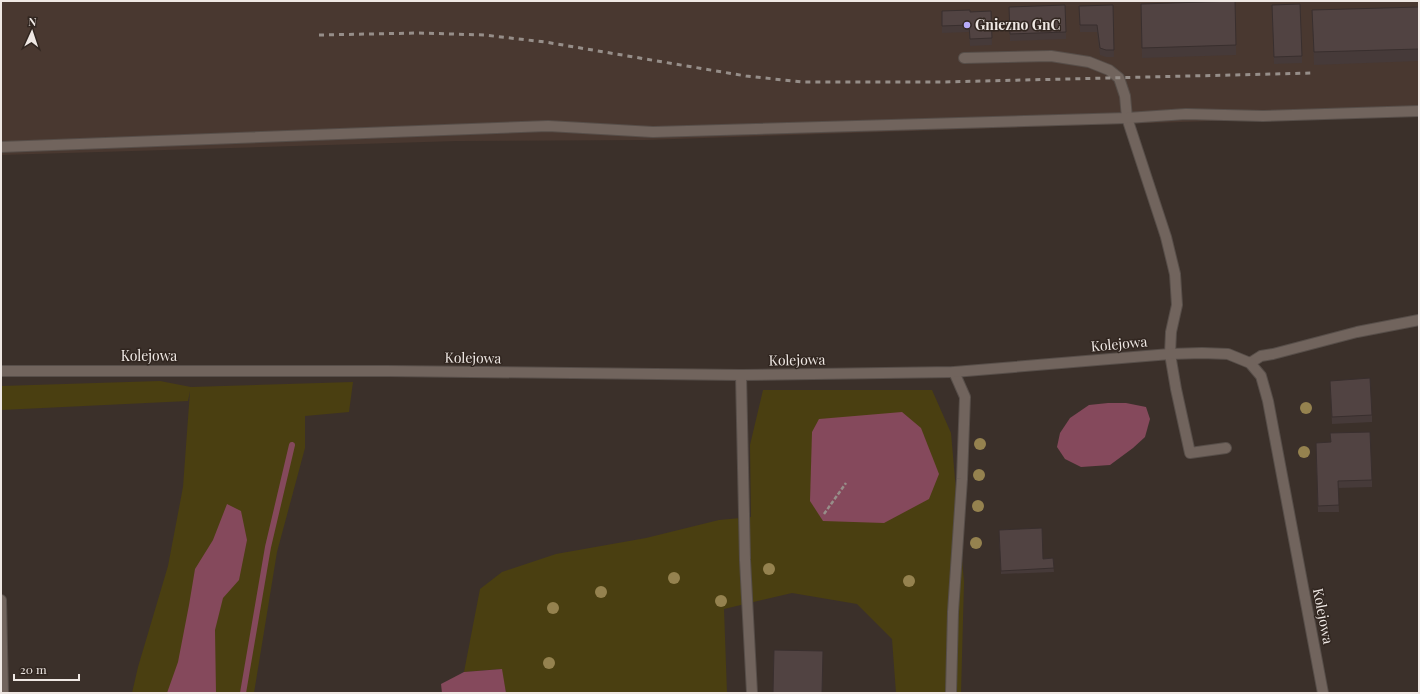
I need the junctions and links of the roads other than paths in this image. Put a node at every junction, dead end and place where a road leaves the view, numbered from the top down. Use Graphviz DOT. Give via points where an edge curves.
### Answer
graph roads {
  1 [pos="964,58"];
  2 [pos="1419,111"];
  3 [pos="1127,118"];
  4 [pos="1,147"];
  5 [pos="1419,320"];
  6 [pos="1170,354"];
  7 [pos="1250,363"];
  8 [pos="1,370"];
  9 [pos="954,372"];
  10 [pos="741,375"];
  11 [pos="1226,448"];
  12 [pos="1,600"];
  13 [pos="3,693"];
  14 [pos="752,693"];
  15 [pos="951,693"];
  16 [pos="1323,693"];
  1 -- 3 [label="street" via="1051,56 1089,62 1110,70 1119,78 1125,96"];
  2 -- 3 [label="street" via="1263,116 1186,114"];
  3 -- 4 [label="street" via="653,132 548,126"];
  3 -- 6 [label="street" via="1166,237 1175,274 1177,305 1171,332"];
  5 -- 7 [label="street" via="1357,332 1261,356"];
  6 -- 7 [label="street, Kolejowa" via="1228,354"];
  6 -- 9 [label="street, Kolejowa"];
  6 -- 11 [label="street" via="1190,453"];
  7 -- 16 [label="street, Kolejowa" via="1261,376 1268,401"];
  8 -- 10 [label="street, Kolejowa"];
  9 -- 10 [label="street, Kolejowa"];
  9 -- 15 [label="street" via="965,396"];
  10 -- 14 [label="street" via="745,560"];
  12 -- 13 [label="street"];
}
